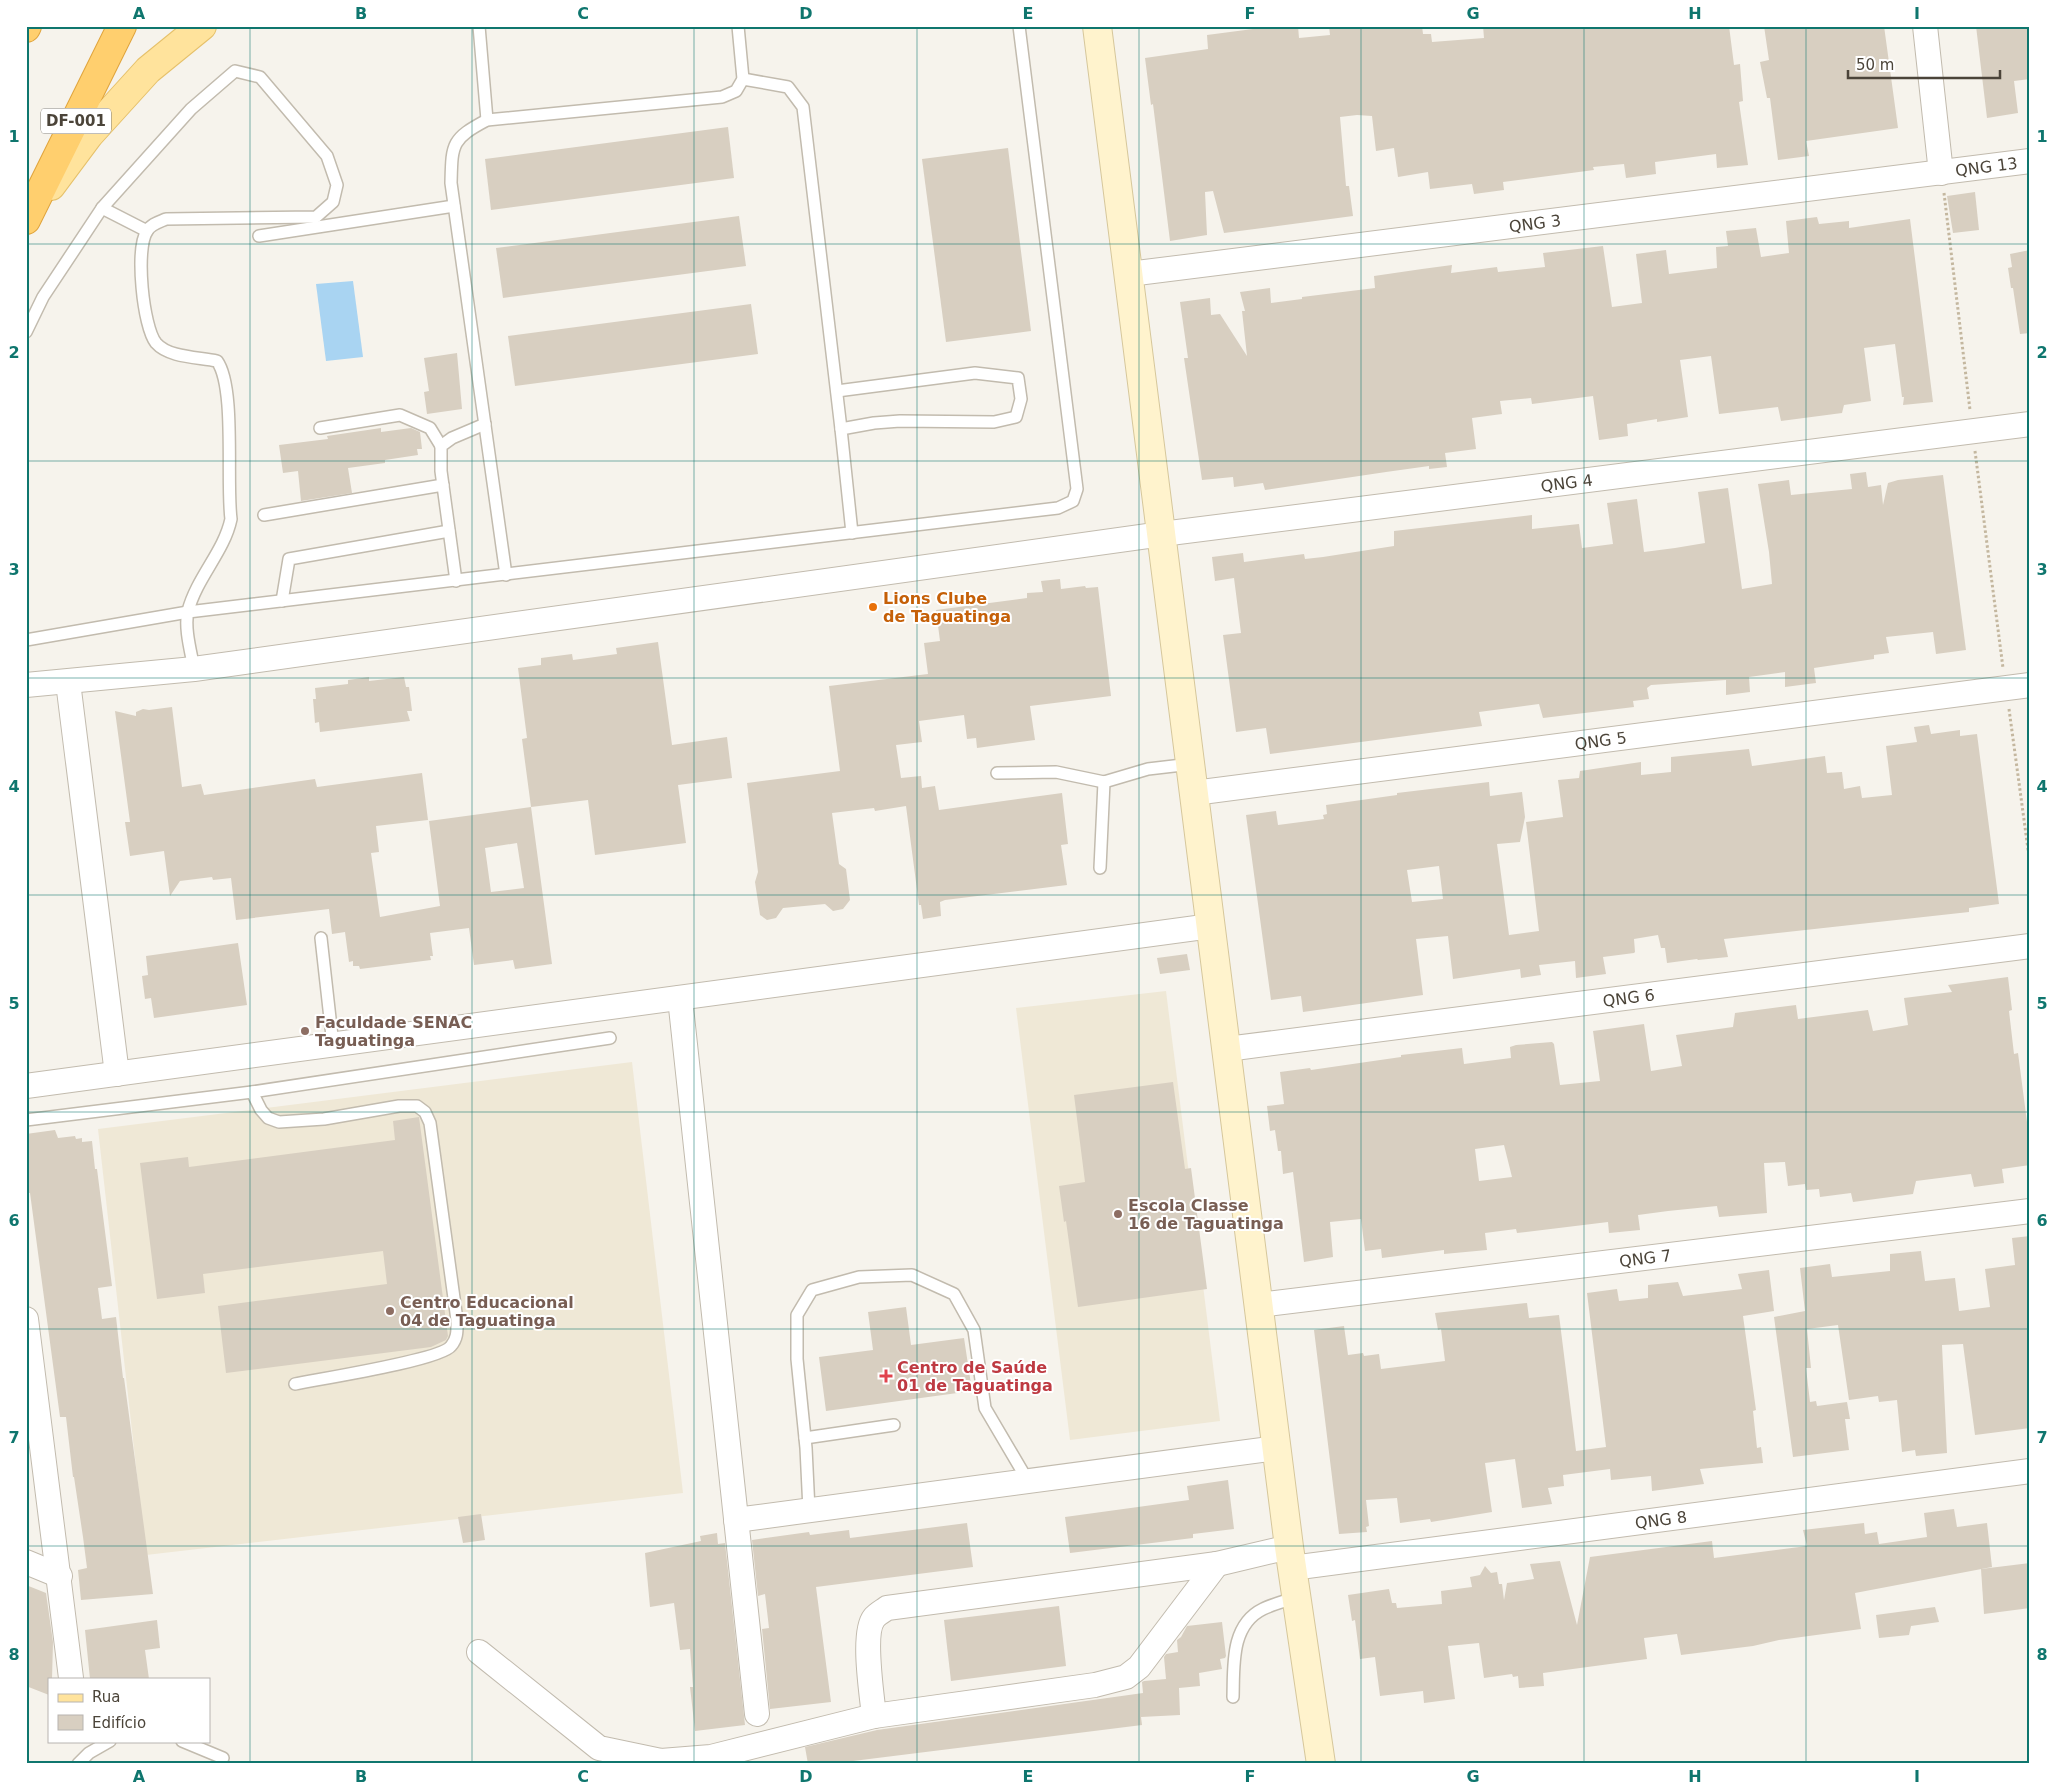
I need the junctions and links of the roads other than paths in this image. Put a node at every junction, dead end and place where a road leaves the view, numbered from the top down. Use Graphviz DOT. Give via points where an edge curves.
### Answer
graph roads {
  1 [pos="122,26"];
  2 [pos="202,26"];
  3 [pos="479,26"];
  4 [pos="738,26"];
  5 [pos="1019,26"];
  6 [pos="1097,26"];
  7 [pos="1925,26"];
  8 [pos="743,78"];
  9 [pos="487,120"];
  10 [pos="2030,161"];
  11 [pos="1941,172"];
  12 [pos="454,206"];
  13 [pos="102,208"];
  14 [pos="28,217"];
  15 [pos="147,232"];
  16 [pos="259,236"];
  17 [pos="1128,274"];
  18 [pos="26,332"];
  19 [pos="837,391"];
  20 [pos="485,424"];
  21 [pos="2030,424"];
  22 [pos="320,428"];
  23 [pos="841,429"];
  24 [pos="441,446"];
  25 [pos="444,486"];
  26 [pos="264,515"];
  27 [pos="449,531"];
  28 [pos="852,533"];
  29 [pos="1162,534"];
  30 [pos="506,575"];
  31 [pos="456,581"];
  32 [pos="282,601"];
  33 [pos="188,612"];
  34 [pos="26,640"];
  35 [pos="194,669"];
  36 [pos="68,682"];
  37 [pos="26,685"];
  38 [pos="2030,685"];
  39 [pos="1191,764"];
  40 [pos="996,773"];
  41 [pos="1104,782"];
  42 [pos="1194,792"];
  43 [pos="1100,868"];
  44 [pos="1211,926"];
  45 [pos="321,938"];
  46 [pos="2030,946"];
  47 [pos="680,998"];
  48 [pos="610,1038"];
  49 [pos="333,1045"];
  50 [pos="1227,1049"];
  51 [pos="117,1074"];
  52 [pos="26,1086"];
  53 [pos="252,1092"];
  54 [pos="26,1120"];
  55 [pos="2030,1211"];
  56 [pos="1259,1305"];
  57 [pos="26,1319"];
  58 [pos="294,1384"];
  59 [pos="894,1425"];
  60 [pos="805,1438"];
  61 [pos="1277,1448"];
  62 [pos="2030,1471"];
  63 [pos="1028,1481"];
  64 [pos="809,1510"];
  65 [pos="736,1520"];
  66 [pos="1291,1557"];
  67 [pos="26,1562"];
  68 [pos="1217,1564"];
  69 [pos="60,1576"];
  70 [pos="1297,1597"];
  71 [pos="478,1652"];
  72 [pos="71,1678"];
  73 [pos="1233,1698"];
  74 [pos="757,1714"];
  75 [pos="874,1716"];
  76 [pos="108,1742"];
  77 [pos="184,1742"];
  78 [pos="223,1758"];
  79 [pos="78,1764"];
  80 [pos="1320,1764"];
  1 -- 14 [label="highway, DF-001"];
  2 -- 14 [label="main road" via="148,70 89,135"];
  3 -- 9 [label="lane"];
  4 -- 8 [label="lane"];
  5 -- 28 [label="lane" via="1077,489 1073,501 1058,508"];
  6 -- 17 [label="street"];
  7 -- 11 [label="street"];
  8 -- 9 [label="lane" via="736,91 722,97"];
  8 -- 19 [label="lane" via="788,87 803,107"];
  9 -- 12 [label="lane" via="464,132 452,151"];
  10 -- 11 [label="street, QNG 13"];
  11 -- 17 [label="street, QNG 3"];
  12 -- 16 [label="lane"];
  12 -- 20 [label="lane"];
  13 -- 15 [label="lane"];
  13 -- 15 [label="lane" via="191,109 235,71 260,78 327,156 337,184 333,202 316,217 166,219 154,224"];
  13 -- 18 [label="lane" via="43,297"];
  15 -- 33 [label="lane" via="141,249 140,268 147,318 155,342 167,352 217,362 222,368 228,409 231,519 228,531 198,583"];
  17 -- 29 [label="street"];
  19 -- 23 [label="lane"];
  19 -- 23 [label="lane" via="975,373 1018,378 1021,399 1016,417 994,422 874,422"];
  20 -- 24 [label="lane"];
  20 -- 30 [label="lane"];
  21 -- 29 [label="street, QNG 4"];
  22 -- 24 [label="lane" via="400,415 430,428"];
  23 -- 28 [label="lane"];
  24 -- 25 [label="lane"];
  25 -- 26 [label="lane"];
  25 -- 27 [label="lane"];
  27 -- 31 [label="lane"];
  27 -- 32 [label="lane" via="290,559"];
  28 -- 30 [label="lane"];
  29 -- 35 [label="street, QNG 4"];
  29 -- 39 [label="street"];
  30 -- 31 [label="lane"];
  31 -- 32 [label="lane"];
  32 -- 33 [label="lane"];
  33 -- 34 [label="lane"];
  33 -- 35 [label="lane"];
  35 -- 36 [label="street, QNG 4"];
  36 -- 37 [label="street, QNG 4"];
  36 -- 51 [label="street"];
  38 -- 42 [label="street, QNG 5"];
  39 -- 41 [label="lane" via="1148,769"];
  39 -- 42 [label="street"];
  40 -- 41 [label="lane" via="1056,772"];
  41 -- 43 [label="lane"];
  42 -- 44 [label="street"];
  44 -- 47 [label="street"];
  44 -- 50 [label="street"];
  45 -- 49 [label="lane"];
  46 -- 50 [label="street, QNG 6"];
  47 -- 49 [label="street"];
  47 -- 65 [label="street"];
  48 -- 53 [label="lane"];
  49 -- 51 [label="street"];
  50 -- 56 [label="street"];
  51 -- 52 [label="street"];
  53 -- 54 [label="lane"];
  53 -- 58 [label="lane" via="268,1118 279,1122 417,1106 425,1112 430,1123 457,1337 450,1348 429,1357"];
  55 -- 56 [label="street, QNG 7"];
  56 -- 61 [label="street"];
  57 -- 69 [label="street"];
  59 -- 60 [label="lane"];
  60 -- 63 [label="lane" via="797,1359 797,1315 812,1290 860,1277 912,1275 954,1294 974,1330 985,1408"];
  60 -- 64 [label="lane"];
  61 -- 63 [label="street"];
  61 -- 66 [label="street"];
  62 -- 66 [label="street, QNG 8"];
  63 -- 64 [label="street"];
  64 -- 65 [label="street"];
  65 -- 74 [label="street"];
  66 -- 68 [label="street, QNG 8"];
  66 -- 70 [label="street"];
  67 -- 69 [label="street"];
  68 -- 75 [label="street" via="1138,1667 1126,1677 1095,1685"];
  68 -- 75 [label="street, QNG 8" via="887,1608 874,1618 868,1631"];
  69 -- 72 [label="street"];
  70 -- 73 [label="lane" via="1262,1609 1248,1621 1235,1649"];
  70 -- 80 [label="street"];
  71 -- 75 [label="street" via="599,1748 662,1761 711,1757"];
  76 -- 79 [label="lane"];
  77 -- 78 [label="lane"];
}
